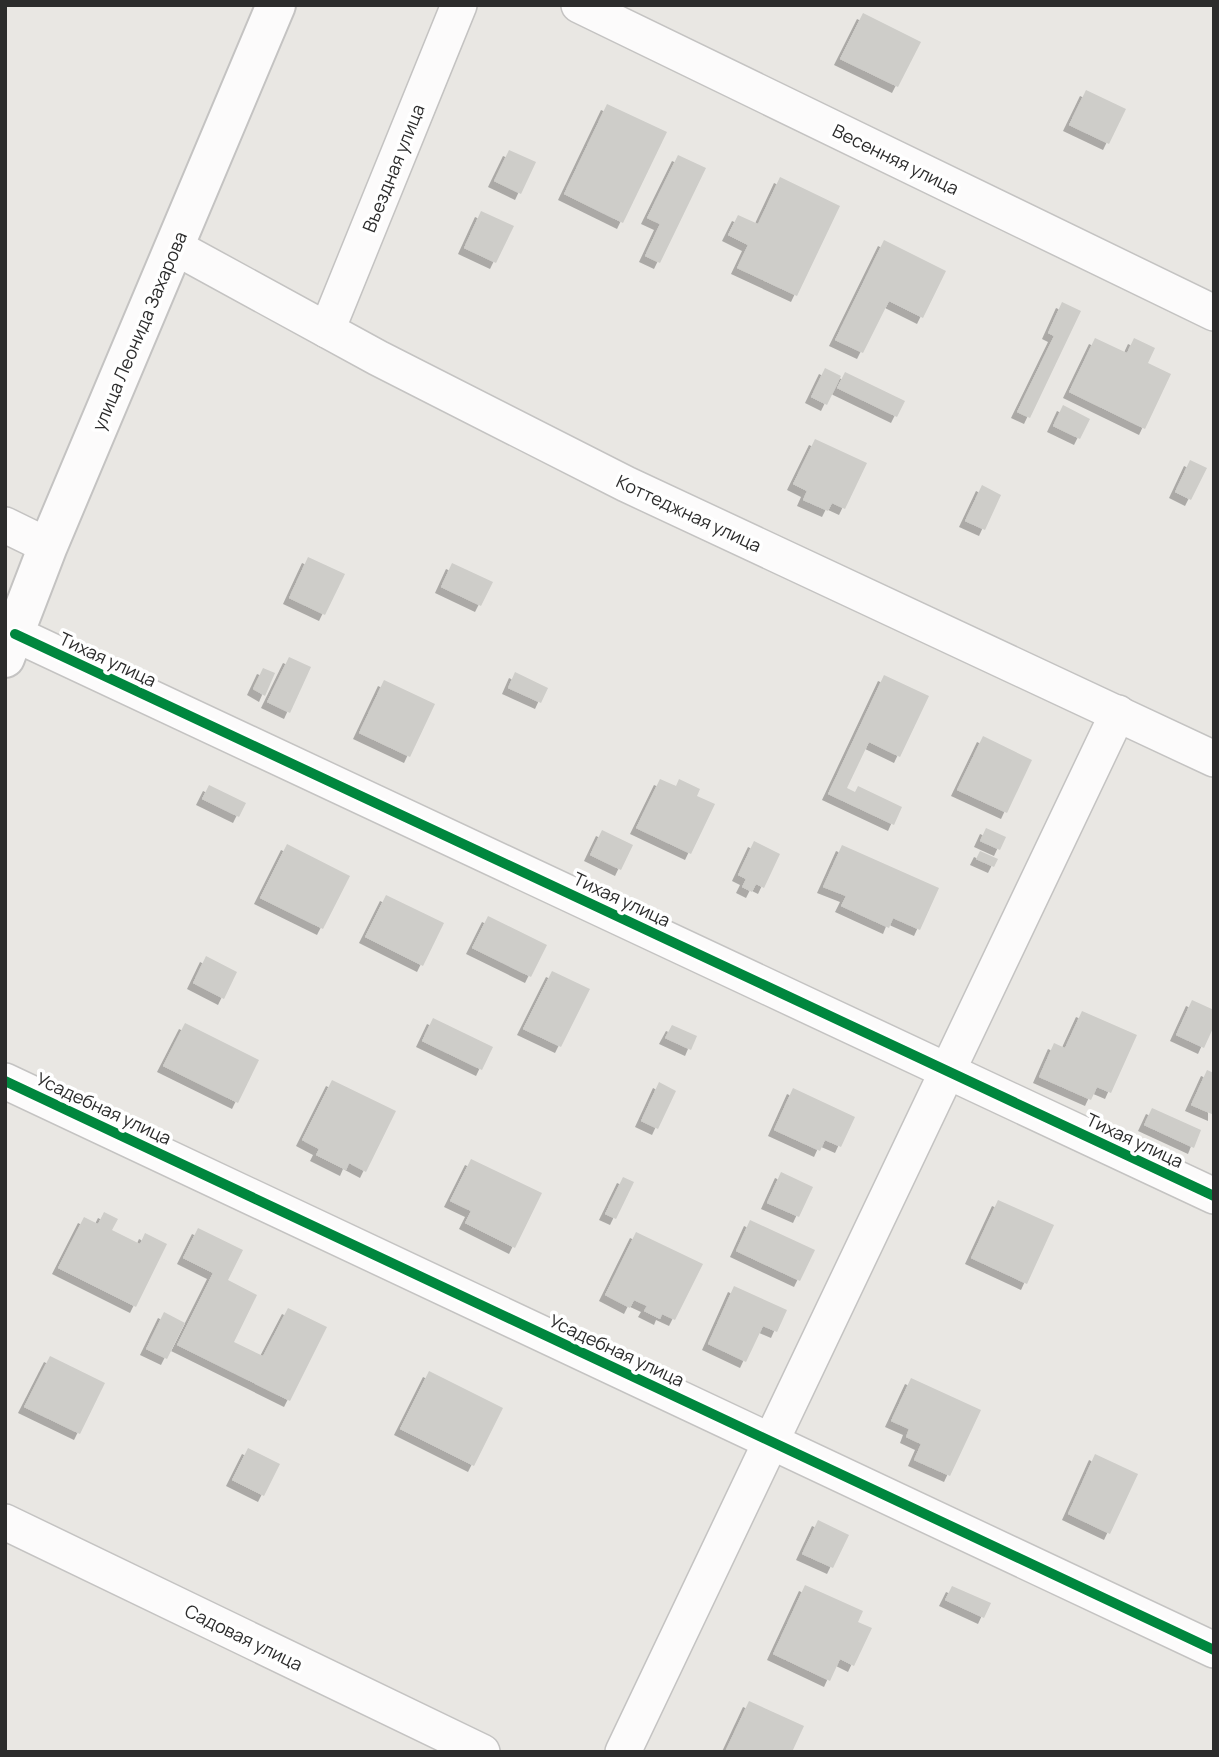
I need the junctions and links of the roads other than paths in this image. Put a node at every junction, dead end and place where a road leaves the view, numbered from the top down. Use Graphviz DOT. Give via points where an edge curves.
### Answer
graph roads {
  1 [pos="276,5"];
  2 [pos="459,5"];
  3 [pos="579,5"];
  4 [pos="175,247"];
  5 [pos="1214,313"];
  6 [pos="327,330"];
  7 [pos="5,525"];
  8 [pos="48,546"];
  9 [pos="10,646"];
  10 [pos="1118,713"];
  11 [pos="1214,758"];
  12 [pos="947,1071"];
  13 [pos="5,1081"];
  14 [pos="1214,1196"];
  15 [pos="771,1441"];
  16 [pos="5,1522"];
  17 [pos="1214,1650"];
  18 [pos="482,1752"];
  19 [pos="623,1752"];
  1 -- 4 [label="main road, улица Леонида Захарова"];
  2 -- 6 [label="street, Въездная улица"];
  3 -- 5 [label="street, Весенняя улица"];
  4 -- 6 [label="street, Коттеджная улица"];
  4 -- 8 [label="main road, улица Леонида Захарова"];
  6 -- 10 [label="street, Коттеджная улица" via="626,484"];
  7 -- 8 [label="street"];
  8 -- 9 [label="main road, улица Леонида Захарова"];
  9 -- 12 [label="street, Тихая улица"];
  10 -- 11 [label="street, Коттеджная улица"];
  10 -- 12 [label="street"];
  12 -- 14 [label="street, Тихая улица"];
  12 -- 15 [label="street"];
  13 -- 15 [label="street, Усадебная улица"];
  15 -- 17 [label="street, Усадебная улица"];
  15 -- 19 [label="street"];
  16 -- 18 [label="street, Садовая улица"];
}
